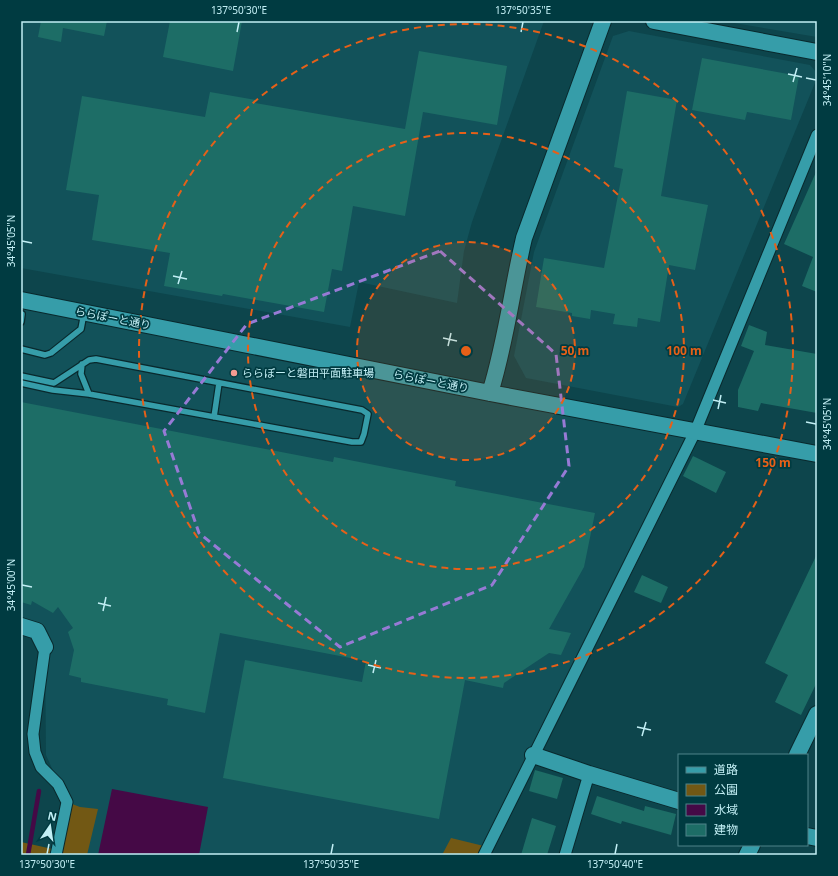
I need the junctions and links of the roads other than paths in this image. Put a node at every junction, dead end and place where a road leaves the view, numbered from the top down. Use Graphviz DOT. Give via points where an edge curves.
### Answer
graph roads {
  1 [pos="603,21"];
  2 [pos="654,21"];
  3 [pos="817,52"];
  4 [pos="817,135"];
  5 [pos="22,307"];
  6 [pos="84,313"];
  7 [pos="21,322"];
  8 [pos="21,349"];
  9 [pos="82,364"];
  10 [pos="21,376"];
  11 [pos="21,383"];
  12 [pos="219,383"];
  13 [pos="490,393"];
  14 [pos="89,394"];
  15 [pos="214,417"];
  16 [pos="695,432"];
  17 [pos="817,454"];
  18 [pos="21,626"];
  19 [pos="45,647"];
  20 [pos="817,714"];
  21 [pos="797,754"];
  22 [pos="533,755"];
  23 [pos="588,774"];
  24 [pos="678,801"];
  25 [pos="752,846"];
  26 [pos="56,855"];
  27 [pos="484,855"];
  28 [pos="565,855"];
  29 [pos="747,855"];
  1 -- 13 [label="street" via="524,238 506,330"];
  2 -- 3 [label="street"];
  4 -- 16 [label="street"];
  5 -- 6 [label="street, ららぽーと通り"];
  5 -- 7 [label="lane"];
  6 -- 8 [label="lane" via="81,329 51,352 46,354"];
  6 -- 13 [label="street, ららぽーと通り"];
  9 -- 10 [label="lane" via="54,383"];
  9 -- 12 [label="lane" via="96,359"];
  9 -- 14 [label="lane" via="81,374"];
  11 -- 14 [label="lane"];
  12 -- 15 [label="lane"];
  12 -- 15 [label="lane" via="362,410 368,414 361,442"];
  13 -- 16 [label="street, ららぽーと通り"];
  14 -- 15 [label="lane"];
  16 -- 17 [label="street, ららぽーと通り"];
  16 -- 22 [label="street"];
  18 -- 19 [label="street" via="37,631"];
  19 -- 26 [label="street" via="33,734 34,752 41,767 58,784 67,802"];
  20 -- 21 [label="street"];
  22 -- 23 [label="street"];
  22 -- 27 [label="street"];
  23 -- 24 [label="street"];
  23 -- 28 [label="street"];
  25 -- 29 [label="street"];
}
